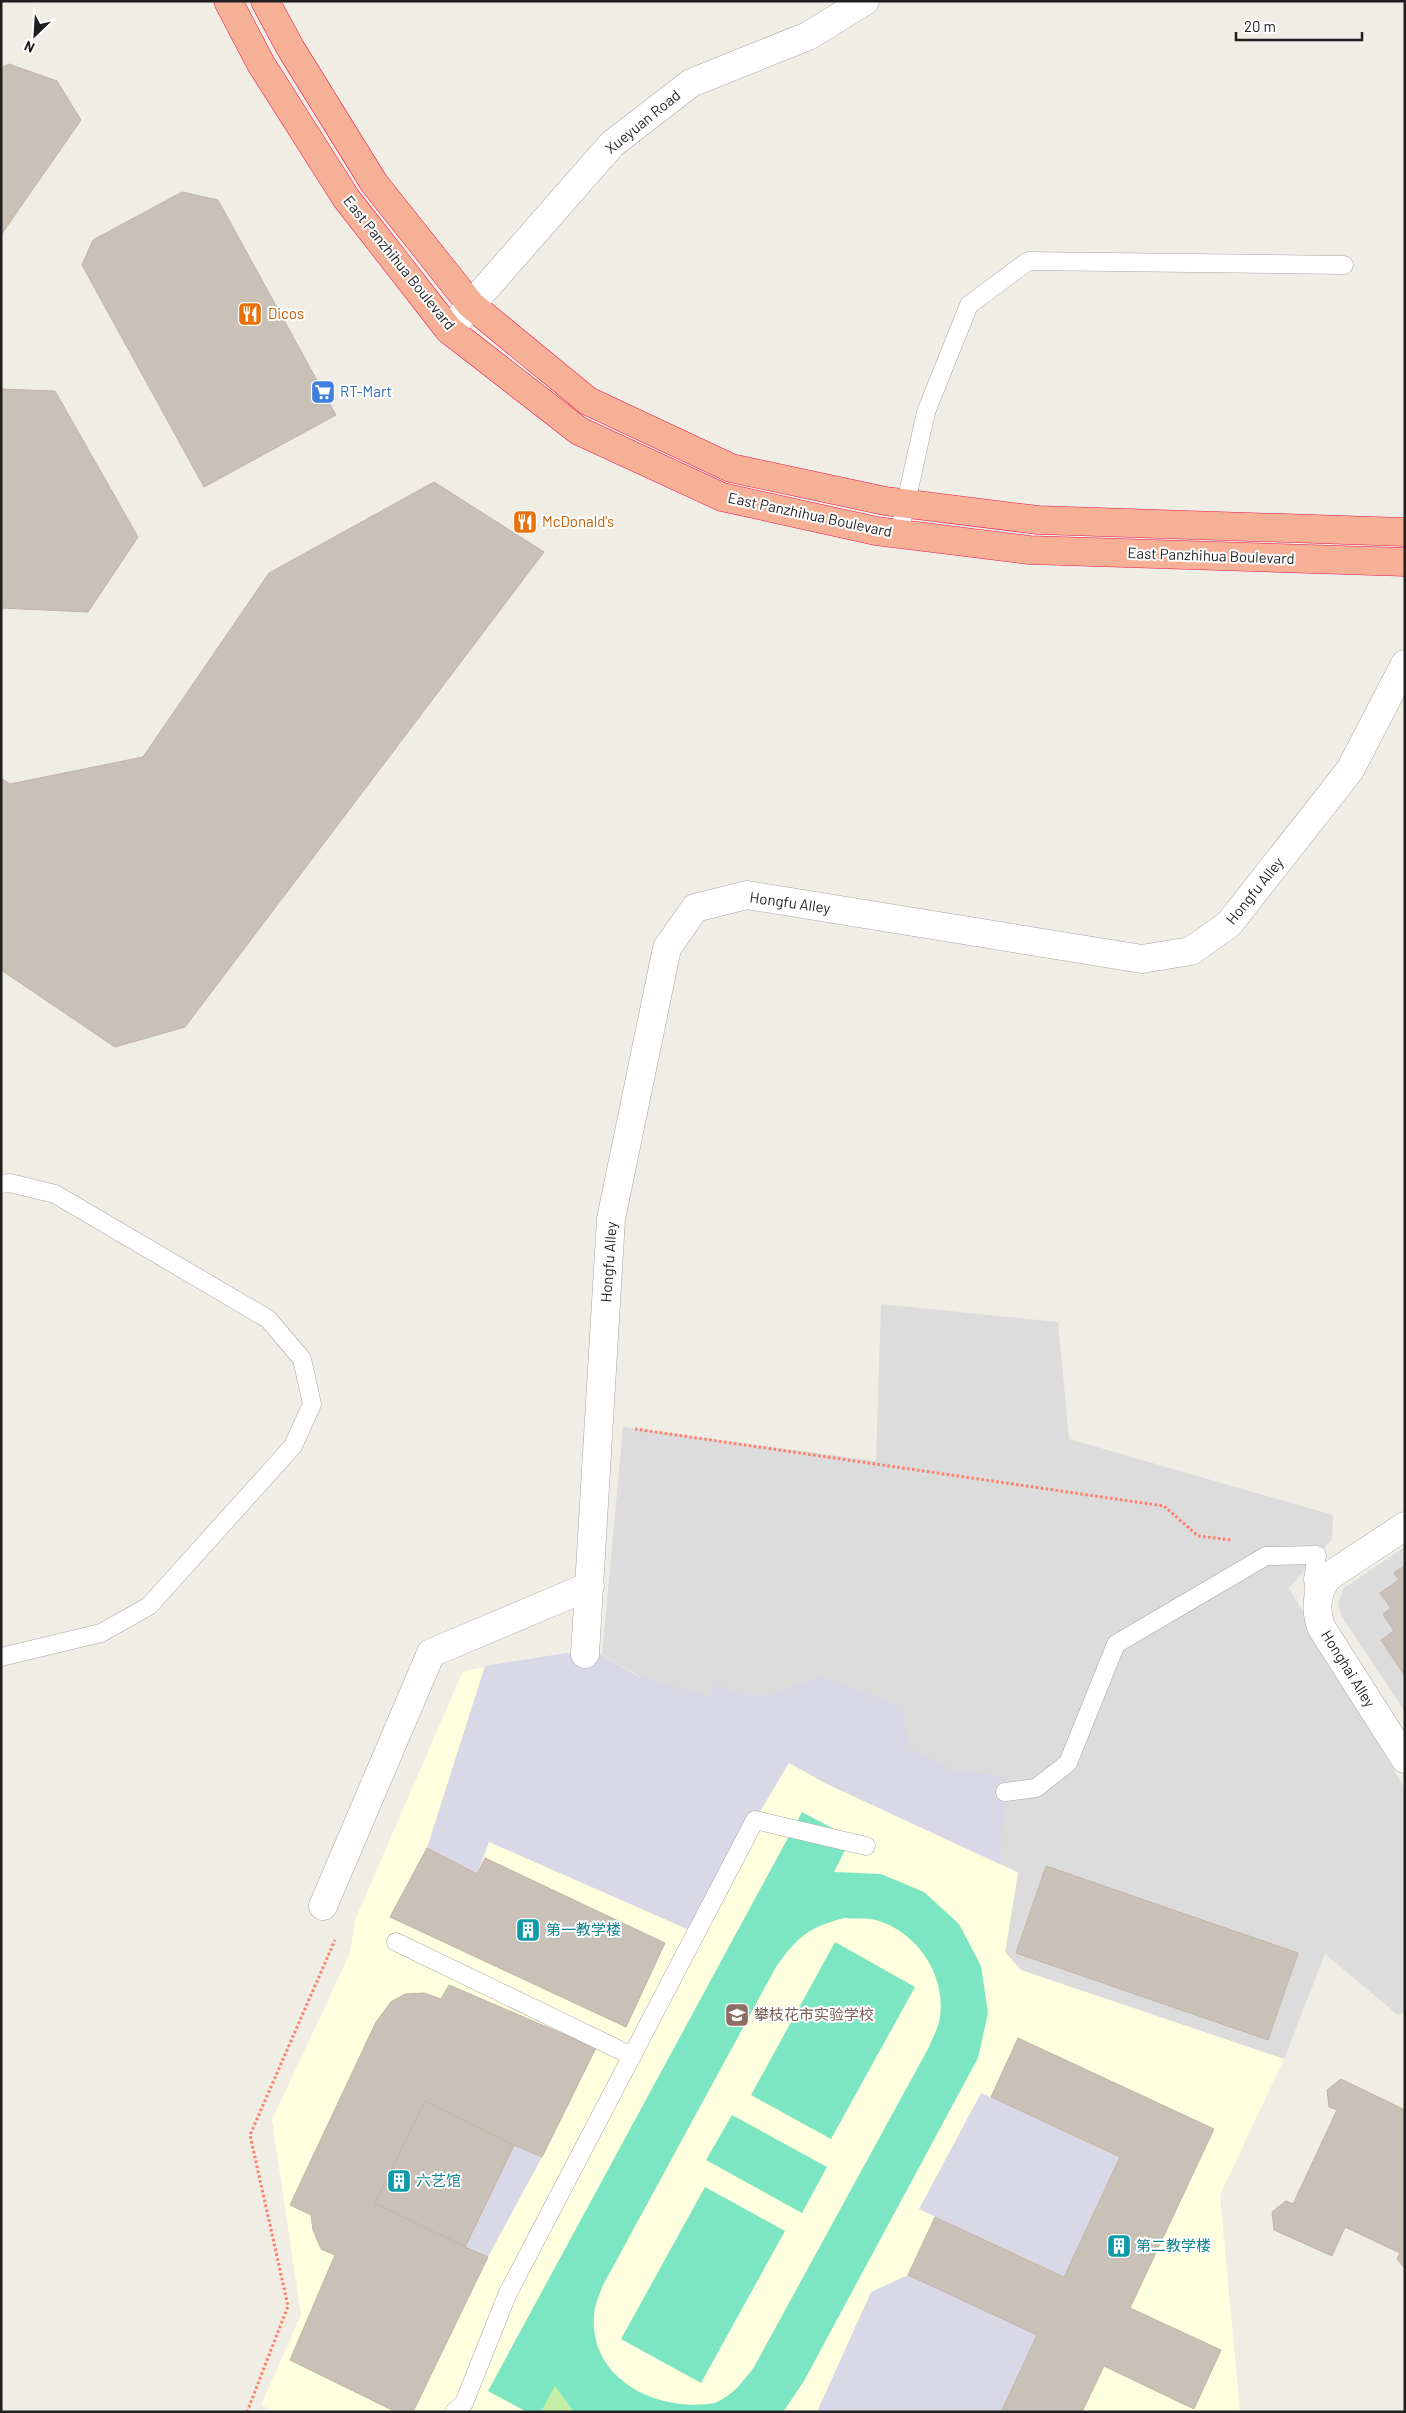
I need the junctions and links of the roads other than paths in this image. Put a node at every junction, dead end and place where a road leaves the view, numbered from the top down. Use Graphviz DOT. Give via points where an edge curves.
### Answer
graph roads {
  1 [pos="228,1"];
  2 [pos="265,1"];
  3 [pos="865,1"];
  4 [pos="1344,265"];
  5 [pos="471,305"];
  6 [pos="449,330"];
  7 [pos="906,504"];
  8 [pos="1405,532"];
  9 [pos="899,534"];
  10 [pos="1405,562"];
  11 [pos="1405,664"];
  12 [pos="1,1184"];
  13 [pos="1405,1526"];
  14 [pos="590,1586"];
  15 [pos="1317,1614"];
  16 [pos="585,1654"];
  17 [pos="1,1657"];
  18 [pos="1405,1758"];
  19 [pos="1005,1792"];
  20 [pos="866,1846"];
  21 [pos="323,1906"];
  22 [pos="396,1942"];
  23 [pos="632,2056"];
  24 [pos="454,2412"];
  1 -- 6 [label="highway, East Panzhihua Boulevard" via="260,64 346,198"];
  2 -- 5 [label="highway, East Panzhihua Boulevard" via="374,183"];
  3 -- 5 [label="street, Xueyuan Road" via="808,36 691,83 612,144"];
  4 -- 7 [label="lane" via="1028,261 969,305 926,412"];
  5 -- 6 [label="street, Xueyuan Road"];
  5 -- 7 [label="highway, East Panzhihua Boulevard" via="588,401 731,468"];
  6 -- 9 [label="highway, East Panzhihua Boulevard" via="579,431 722,498"];
  7 -- 8 [label="highway, East Panzhihua Boulevard" via="1038,520"];
  7 -- 9 [label="lane"];
  9 -- 10 [label="highway, East Panzhihua Boulevard" via="1029,550"];
  11 -- 14 [label="street, Hongfu Alley" via="1350,770 1230,924 1191,951 1142,959 747,895 695,908 667,948 611,1219"];
  12 -- 17 [label="lane" via="10,1183 55,1194 268,1319 302,1359 312,1404 294,1446 149,1606 101,1633"];
  13 -- 15 [label="street, Honghai Alley" via="1328,1577 1318,1594"];
  14 -- 16 [label="street, Hongfu Alley"];
  14 -- 21 [label="street" via="431,1652"];
  15 -- 18 [label="street, Honghai Alley" via="1321,1627"];
  15 -- 19 [label="lane" via="1313,1579 1318,1555 1266,1556 1116,1644 1068,1763 1036,1788"];
  20 -- 23 [label="lane" via="755,1820"];
  22 -- 23 [label="lane"];
  23 -- 24 [label="lane" via="506,2295 464,2403"];
}
